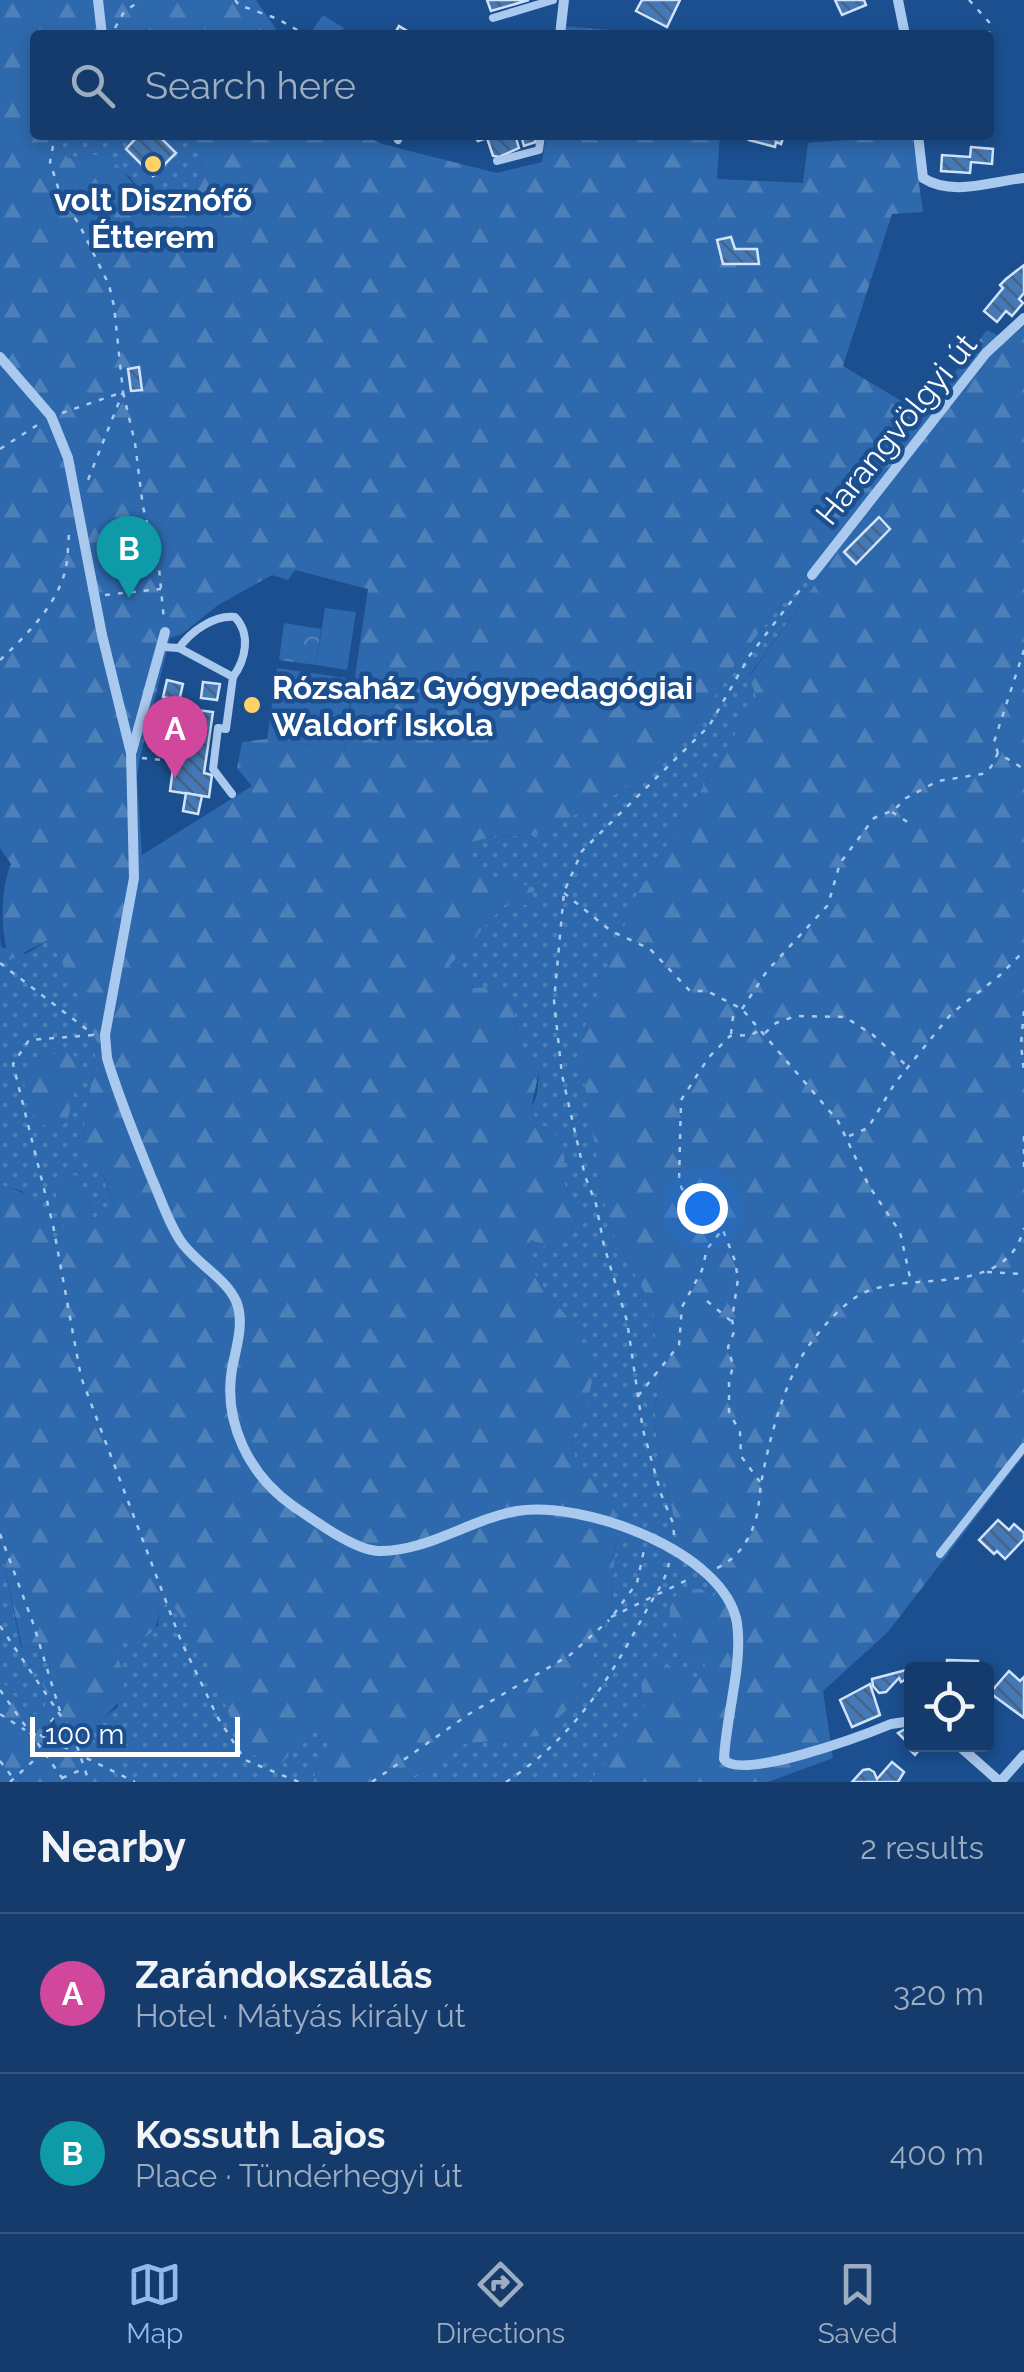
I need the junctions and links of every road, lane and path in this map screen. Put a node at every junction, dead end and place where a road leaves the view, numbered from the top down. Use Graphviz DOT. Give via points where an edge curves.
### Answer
graph roads {
  1 [pos="98,0"];
  2 [pos="141,0"];
  3 [pos="235,0"];
  4 [pos="553,0"];
  5 [pos="564,0"];
  6 [pos="898,0"];
  7 [pos="969,0"];
  8 [pos="493,18"];
  9 [pos="101,30"];
  10 [pos="114,30"];
  11 [pos="297,30"];
  12 [pos="561,30"];
  13 [pos="904,30"];
  14 [pos="989,30"];
  15 [pos="57,140"];
  16 [pos="540,140"];
  17 [pos="919,140"];
  18 [pos="497,160"];
  19 [pos="1024,178"];
  20 [pos="1024,318"];
  21 [pos="0,357"];
  22 [pos="124,392"];
  23 [pos="77,509"];
  24 [pos="812,575"];
  25 [pos="161,589"];
  26 [pos="94,596"];
  27 [pos="165,632"];
  28 [pos="163,647"];
  29 [pos="179,648"];
  30 [pos="1024,650"];
  31 [pos="0,660"];
  32 [pos="233,677"];
  33 [pos="998,753"];
  34 [pos="131,754"];
  35 [pos="172,761"];
  36 [pos="1024,769"];
  37 [pos="232,794"];
  38 [pos="891,811"];
  39 [pos="910,830"];
  40 [pos="564,892"];
  41 [pos="1024,950"];
  42 [pos="0,964"];
  43 [pos="734,1008"];
  44 [pos="742,1010"];
  45 [pos="1024,1011"];
  46 [pos="762,1032"];
  47 [pos="730,1036"];
  48 [pos="101,1037"];
  49 [pos="908,1067"];
  50 [pos="1024,1074"];
  51 [pos="848,1136"];
  52 [pos="1024,1136"];
  53 [pos="1024,1175"];
  54 [pos="1024,1228"];
  55 [pos="724,1229"];
  56 [pos="985,1272"];
  57 [pos="1024,1274"];
  58 [pos="912,1283"];
  59 [pos="707,1301"];
  60 [pos="732,1322"];
  61 [pos="638,1397"];
  62 [pos="1024,1447"];
  63 [pos="761,1483"];
  64 [pos="0,1534"];
  65 [pos="647,1539"];
  66 [pos="672,1550"];
  67 [pos="940,1554"];
  68 [pos="707,1572"];
  69 [pos="658,1594"];
  70 [pos="612,1618"];
  71 [pos="0,1626"];
  72 [pos="0,1690"];
  73 [pos="60,1711"];
  74 [pos="0,1714"];
  75 [pos="904,1722"];
  76 [pos="30,1734"];
  77 [pos="40,1734"];
  78 [pos="44,1751"];
  79 [pos="966,1752"];
  80 [pos="1024,1755"];
  81 [pos="80,1757"];
  82 [pos="0,1760"];
  83 [pos="83,1769"];
  84 [pos="64,1780"];
  85 [pos="13,1781"];
  86 [pos="88,1782"];
  87 [pos="135,1782"];
  88 [pos="299,1782"];
  89 [pos="372,1782"];
  90 [pos="506,1782"];
  91 [pos="1000,1782"];
  1 -- 9 [label="street"];
  2 -- 10 [label="path"];
  3 -- 11 [label="path"];
  4 -- 8 [label="lane"];
  5 -- 12 [label="street"];
  6 -- 13 [label="street"];
  7 -- 14 [label="path"];
  15 -- 22 [label="path" via="50,162 62,200 109,285"];
  16 -- 18 [label="lane" via="538,150"];
  17 -- 19 [label="street" via="923,178 932,184 982,186"];
  20 -- 24 [label="street, Harangvölgyi út" via="986,353"];
  21 -- 23 [label="street" via="51,416 68,458"];
  22 -- 23 [label="path"];
  22 -- 25 [label="path"];
  23 -- 26 [label="street"];
  23 -- 31 [label="path" via="54,596"];
  24 -- 40 [label="path" via="750,656 709,726 582,851"];
  25 -- 26 [label="path"];
  25 -- 27 [label="path"];
  26 -- 34 [label="street"];
  27 -- 28 [label="street"];
  28 -- 29 [label="lane"];
  28 -- 34 [label="street"];
  29 -- 32 [label="lane"];
  29 -- 32 [label="lane" via="222,616 235,617 244,627 245,647"];
  30 -- 33 [label="path" via="995,734"];
  32 -- 37 [label="lane" via="213,769"];
  33 -- 36 [label="path"];
  33 -- 38 [label="path" via="986,772 938,782"];
  34 -- 35 [label="path"];
  34 -- 48 [label="street" via="134,878"];
  38 -- 39 [label="path"];
  38 -- 44 [label="path" via="874,818 843,858 828,905"];
  40 -- 43 [label="path" via="612,931 650,949 690,991 707,991"];
  40 -- 61 [label="path" via="556,1043 627,1321"];
  41 -- 49 [label="path" via="951,1014"];
  42 -- 48 [label="path"];
  43 -- 44 [label="path"];
  43 -- 47 [label="path"];
  44 -- 46 [label="path"];
  45 -- 50 [label="path"];
  46 -- 47 [label="path"];
  46 -- 49 [label="path" via="796,1016 845,1017"];
  46 -- 51 [label="path"];
  47 -- 55 [label="path" via="682,1098 678,1127 683,1194"];
  48 -- 65 [label="street" via="174,1230 236,1302 234,1423 254,1467 290,1504 376,1551 542,1509 601,1518"];
  48 -- 88 [label="path" via="29,1040 13,1064 81,1377 181,1641 218,1718 246,1760"];
  49 -- 51 [label="path" via="868,1128"];
  51 -- 58 [label="path" via="869,1186 900,1232"];
  52 -- 53 [label="path"];
  54 -- 56 [label="path" via="1017,1246"];
  55 -- 60 [label="path" via="738,1272"];
  55 -- 61 [label="path" via="707,1249 682,1306 679,1345"];
  56 -- 57 [label="path"];
  56 -- 58 [label="path"];
  58 -- 63 [label="path" via="860,1295 812,1340 775,1422"];
  59 -- 60 [label="path"];
  60 -- 63 [label="path" via="729,1412 742,1456"];
  61 -- 66 [label="path" via="673,1523"];
  62 -- 67 [label="lane"];
  63 -- 68 [label="path" via="754,1524 739,1553"];
  64 -- 73 [label="path"];
  65 -- 66 [label="street"];
  65 -- 70 [label="path" via="637,1584"];
  66 -- 68 [label="street"];
  66 -- 69 [label="path"];
  68 -- 69 [label="path"];
  68 -- 75 [label="street" via="736,1620 724,1759 730,1771 770,1774"];
  69 -- 70 [label="path"];
  69 -- 90 [label="path" via="583,1715 541,1759"];
  70 -- 89 [label="path" via="570,1655"];
  71 -- 73 [label="path"];
  72 -- 76 [label="path"];
  73 -- 77 [label="path"];
  73 -- 81 [label="path"];
  74 -- 76 [label="path"];
  76 -- 77 [label="path"];
  76 -- 78 [label="path"];
  77 -- 81 [label="path"];
  78 -- 84 [label="path"];
  78 -- 85 [label="path"];
  79 -- 91 [label="street"];
  80 -- 91 [label="street"];
  81 -- 83 [label="path"];
  81 -- 87 [label="path"];
  82 -- 85 [label="path"];
  83 -- 84 [label="path"];
  83 -- 86 [label="path"];
}
